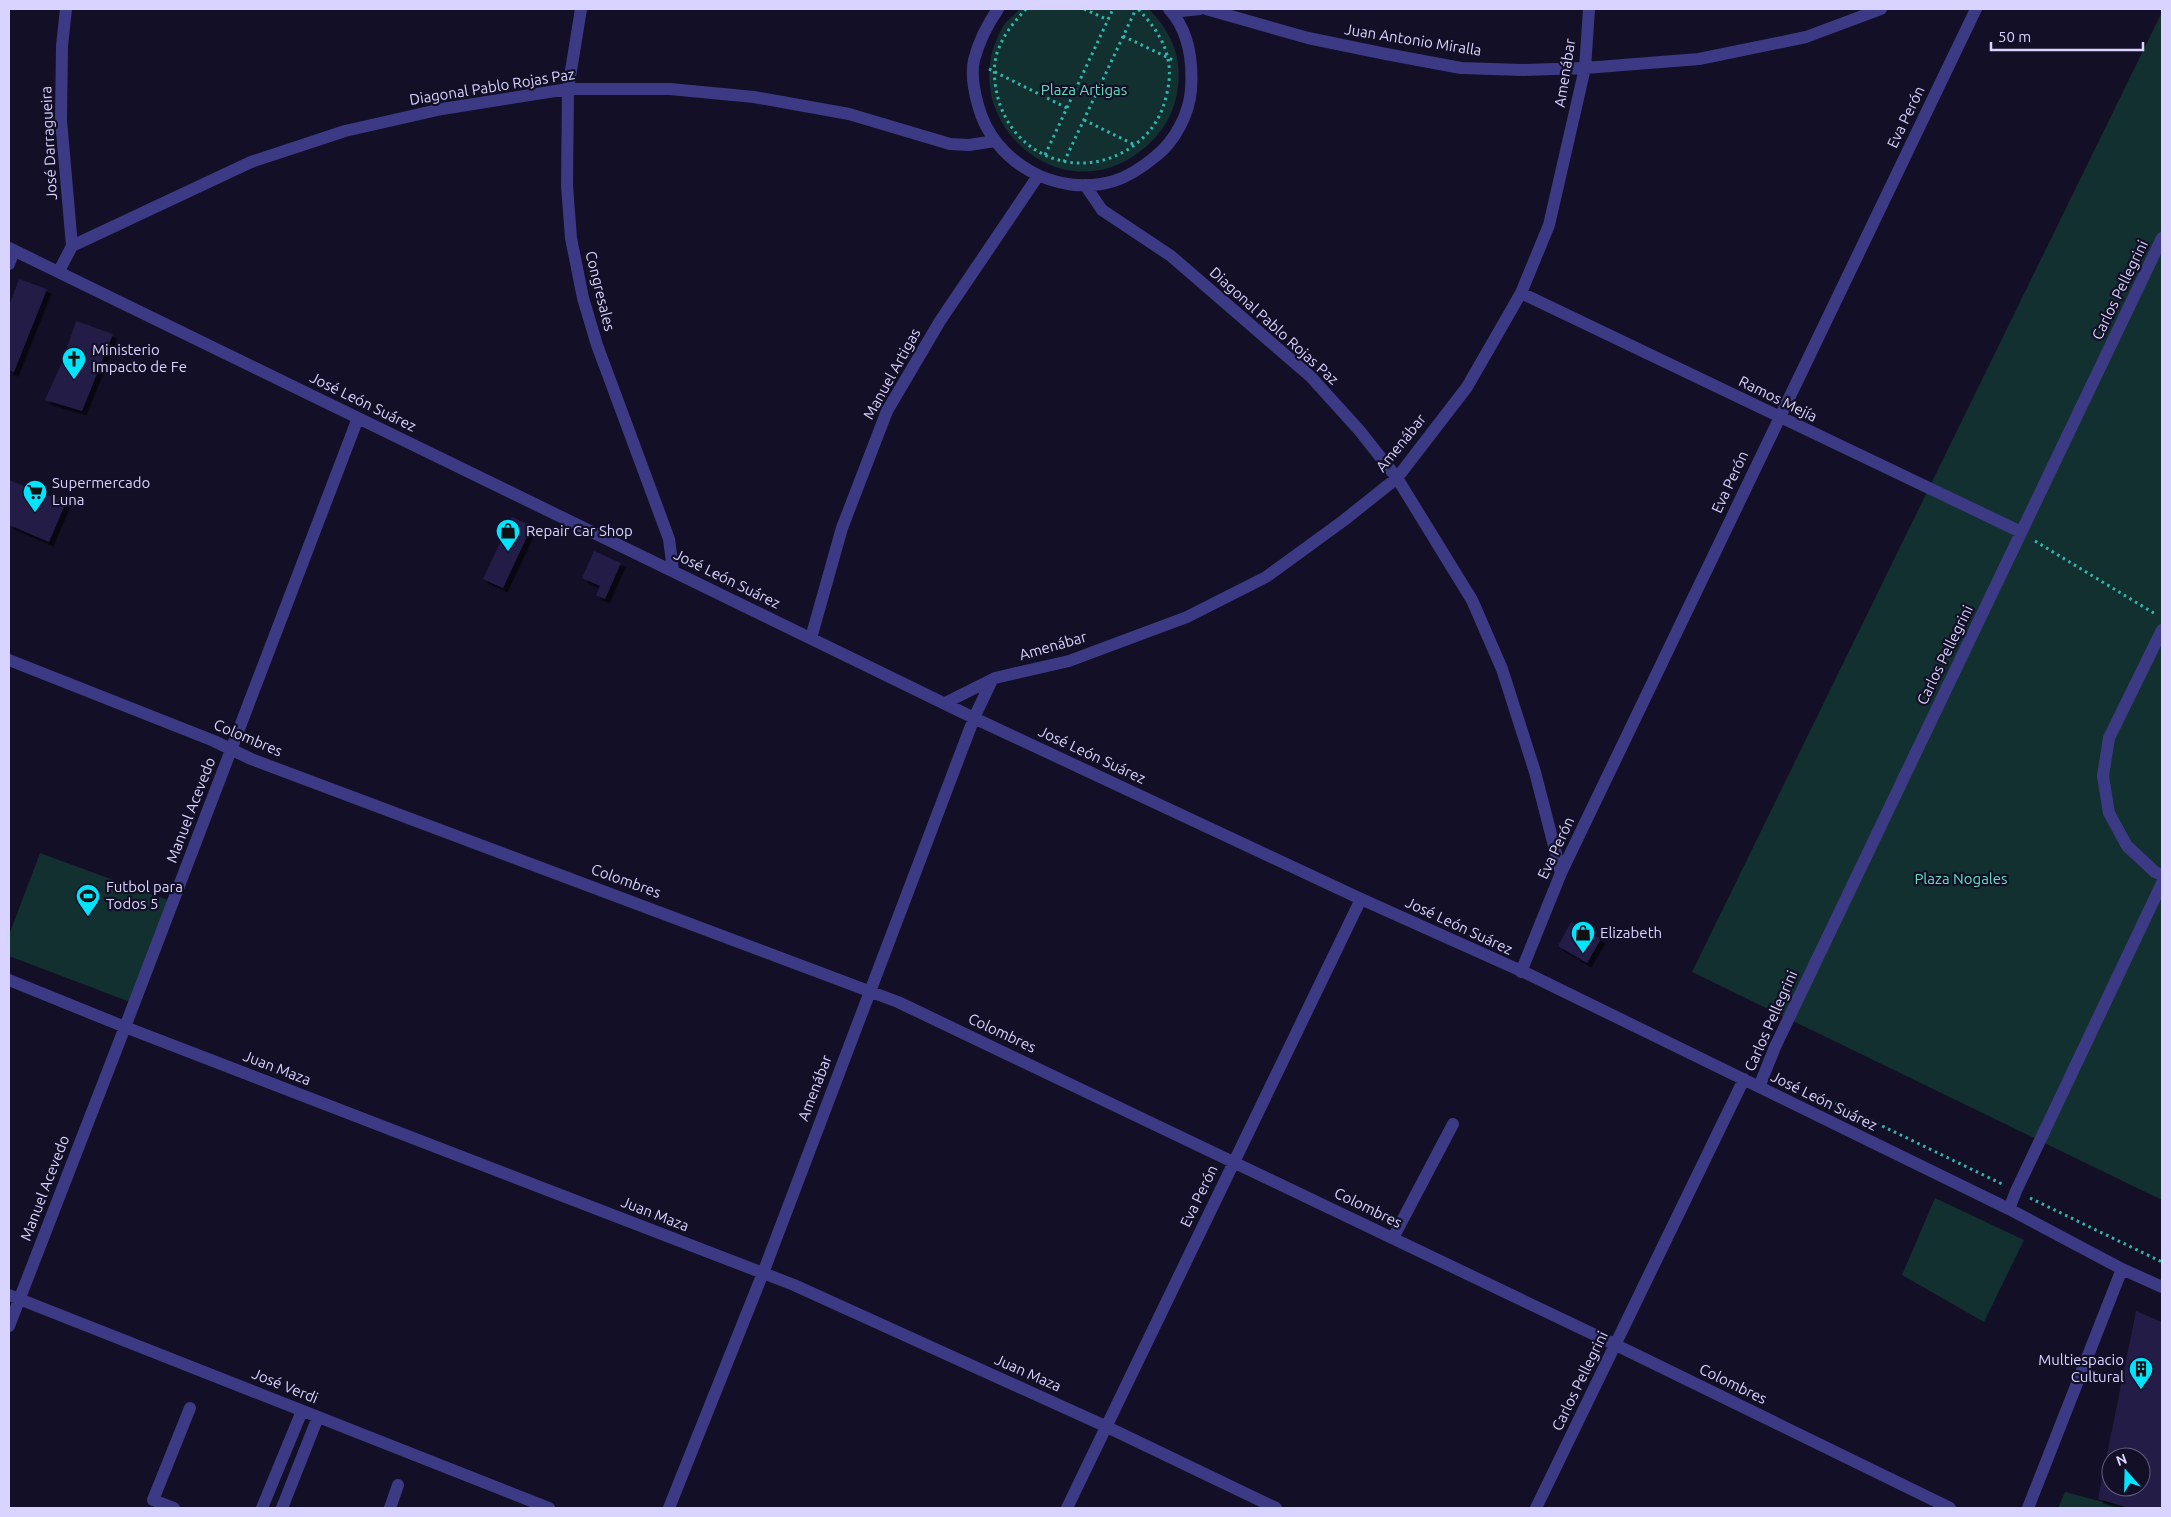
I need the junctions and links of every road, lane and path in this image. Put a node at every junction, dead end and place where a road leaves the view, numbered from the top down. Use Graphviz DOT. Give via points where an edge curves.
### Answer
graph roads {
  1 [pos="66,9"];
  2 [pos="581,9"];
  3 [pos="998,9"];
  4 [pos="1026,9"];
  5 [pos="1084,9"];
  6 [pos="1113,9"];
  7 [pos="1137,9"];
  8 [pos="1200,9"];
  9 [pos="1206,9"];
  10 [pos="1589,9"];
  11 [pos="1882,9"];
  12 [pos="1976,9"];
  13 [pos="1170,10"];
  14 [pos="1108,20"];
  15 [pos="1124,36"];
  16 [pos="1168,58"];
  17 [pos="974,62"];
  18 [pos="1192,68"];
  19 [pos="1585,68"];
  20 [pos="995,73"];
  21 [pos="568,90"];
  22 [pos="1067,108"];
  23 [pos="1084,120"];
  24 [pos="994,141"];
  25 [pos="1135,145"];
  26 [pos="1045,155"];
  27 [pos="1064,162"];
  28 [pos="1038,176"];
  29 [pos="1085,185"];
  30 [pos="2162,238"];
  31 [pos="72,246"];
  32 [pos="11,249"];
  33 [pos="9,264"];
  34 [pos="59,271"];
  35 [pos="1521,293"];
  36 [pos="358,418"];
  37 [pos="1779,418"];
  38 [pos="1397,478"];
  39 [pos="2021,532"];
  40 [pos="673,570"];
  41 [pos="2162,618"];
  42 [pos="2162,630"];
  43 [pos="811,638"];
  44 [pos="9,660"];
  45 [pos="992,680"];
  46 [pos="946,703"];
  47 [pos="974,718"];
  48 [pos="231,750"];
  49 [pos="1561,874"];
  50 [pos="2162,875"];
  51 [pos="2162,883"];
  52 [pos="1361,899"];
  53 [pos="1521,972"];
  54 [pos="9,980"];
  55 [pos="869,990"];
  56 [pos="125,1027"];
  57 [pos="1744,1079"];
  58 [pos="1759,1087"];
  59 [pos="1453,1124"];
  60 [pos="1234,1161"];
  61 [pos="2009,1209"];
  62 [pos="1393,1238"];
  63 [pos="2122,1269"];
  64 [pos="762,1273"];
  65 [pos="2162,1287"];
  66 [pos="14,1297"];
  67 [pos="9,1326"];
  68 [pos="1616,1344"];
  69 [pos="190,1408"];
  70 [pos="302,1411"];
  71 [pos="318,1417"];
  72 [pos="1105,1426"];
  73 [pos="398,1485"];
  74 [pos="174,1508"];
  75 [pos="262,1508"];
  76 [pos="282,1508"];
  77 [pos="390,1508"];
  78 [pos="549,1508"];
  79 [pos="669,1508"];
  80 [pos="1067,1508"];
  81 [pos="1276,1508"];
  82 [pos="1536,1508"];
  83 [pos="1950,1508"];
  84 [pos="2028,1508"];
  1 -- 31 [label="street, José Darragueira" via="61,120"];
  2 -- 21 [label="street, Congresales"];
  3 -- 17 [label="street" via="984,30"];
  4 -- 20 [label="path" via="1008,28 997,54"];
  5 -- 14 [label="path"];
  6 -- 14 [label="path"];
  7 -- 15 [label="path"];
  7 -- 16 [label="path" via="1155,26"];
  8 -- 13 [label="street"];
  9 -- 19 [label="street, Juan Antonio Miralla" via="1308,38 1461,68"];
  10 -- 19 [label="street, Amenábar"];
  11 -- 19 [label="street, Juan Antonio Miralla" via="1806,36 1699,59"];
  12 -- 37 [label="street, Eva Perón"];
  13 -- 18 [label="street" via="1186,39"];
  14 -- 22 [label="path"];
  15 -- 16 [label="path"];
  15 -- 23 [label="path"];
  16 -- 18 [label="path"];
  16 -- 25 [label="path" via="1170,84 1162,113 1145,138"];
  17 -- 20 [label="path"];
  17 -- 24 [label="street" via="974,90 981,117"];
  18 -- 29 [label="street" via="1190,98 1181,126 1164,150 1141,169 1114,181"];
  19 -- 35 [label="street, Amenábar" via="1549,225"];
  20 -- 22 [label="path"];
  20 -- 26 [label="path" via="1000,109 1014,133 1035,151"];
  21 -- 24 [label="street, Diagonal Pablo Rojas Paz" via="670,89 754,97 849,114 950,144"];
  21 -- 31 [label="street, Diagonal Pablo Rojas Paz" via="442,109 345,132 252,162"];
  21 -- 40 [label="street, Congresales" via="568,203 583,298 620,410 669,539"];
  22 -- 26 [label="path"];
  23 -- 25 [label="path"];
  23 -- 27 [label="path"];
  24 -- 28 [label="street" via="1007,155"];
  25 -- 27 [label="path" via="1120,155 1091,164"];
  26 -- 27 [label="path"];
  28 -- 29 [label="street" via="1061,183"];
  28 -- 43 [label="street, Manuel Artigas" via="940,320 887,411 842,528"];
  29 -- 38 [label="street, Diagonal Pablo Rojas Paz" via="1102,210 1171,256 1311,377"];
  30 -- 39 [label="street, Carlos Pellegrini"];
  31 -- 34 [label="street"];
  32 -- 33 [label="street"];
  32 -- 34 [label="street, José León Suárez"];
  34 -- 36 [label="street, José León Suárez"];
  35 -- 37 [label="street, Ramos Mejía"];
  35 -- 38 [label="street, Amenábar" via="1467,387"];
  36 -- 40 [label="street, José León Suárez"];
  36 -- 48 [label="street, Manuel Acevedo"];
  37 -- 39 [label="street, Ramos Mejía"];
  37 -- 49 [label="street, Eva Perón"];
  38 -- 45 [label="street, Amenábar" via="1266,577 1188,617 1069,661"];
  38 -- 49 [label="street, Diagonal Pablo Rojas Paz" via="1472,600 1502,669 1535,772"];
  39 -- 41 [label="path"];
  39 -- 58 [label="street, Carlos Pellegrini" via="1775,1047"];
  40 -- 43 [label="street, José León Suárez"];
  42 -- 50 [label="street" via="2109,738 2103,776 2109,813 2127,846"];
  43 -- 46 [label="street, José León Suárez"];
  44 -- 48 [label="street, Colombres"];
  45 -- 46 [label="street, Amenábar"];
  45 -- 47 [label="street, Amenábar"];
  46 -- 47 [label="street, José León Suárez"];
  47 -- 52 [label="street, José León Suárez"];
  47 -- 55 [label="street, Amenábar"];
  48 -- 55 [label="street, Colombres"];
  48 -- 56 [label="street, Manuel Acevedo"];
  49 -- 53 [label="street, Eva Perón"];
  51 -- 61 [label="street"];
  52 -- 53 [label="street, José León Suárez"];
  52 -- 60 [label="street, Eva Perón"];
  53 -- 57 [label="street, José León Suárez"];
  54 -- 56 [label="street, Juan Maza"];
  55 -- 60 [label="street, Colombres"];
  55 -- 64 [label="street, Amenábar"];
  56 -- 64 [label="street, Juan Maza"];
  56 -- 66 [label="street, Manuel Acevedo"];
  57 -- 58 [label="street, José León Suárez"];
  57 -- 68 [label="street, Carlos Pellegrini"];
  58 -- 61 [label="street, José León Suárez"];
  59 -- 62 [label="street"];
  60 -- 62 [label="street, Colombres"];
  60 -- 72 [label="street, Eva Perón"];
  61 -- 63 [label="street, José León Suárez"];
  62 -- 68 [label="street, Colombres"];
  63 -- 65 [label="street, José León Suárez"];
  63 -- 84 [label="street"];
  64 -- 72 [label="street, Juan Maza"];
  64 -- 79 [label="street, Amenábar"];
  66 -- 67 [label="street, Manuel Acevedo"];
  66 -- 70 [label="street, José Verdi"];
  68 -- 82 [label="street, Carlos Pellegrini"];
  68 -- 83 [label="street, Colombres"];
  69 -- 74 [label="street" via="153,1500"];
  70 -- 71 [label="street, José Verdi"];
  70 -- 75 [label="street"];
  71 -- 76 [label="street"];
  71 -- 78 [label="street, José Verdi"];
  72 -- 80 [label="street, Eva Perón"];
  72 -- 81 [label="street, Juan Maza"];
  73 -- 77 [label="street"];
}
